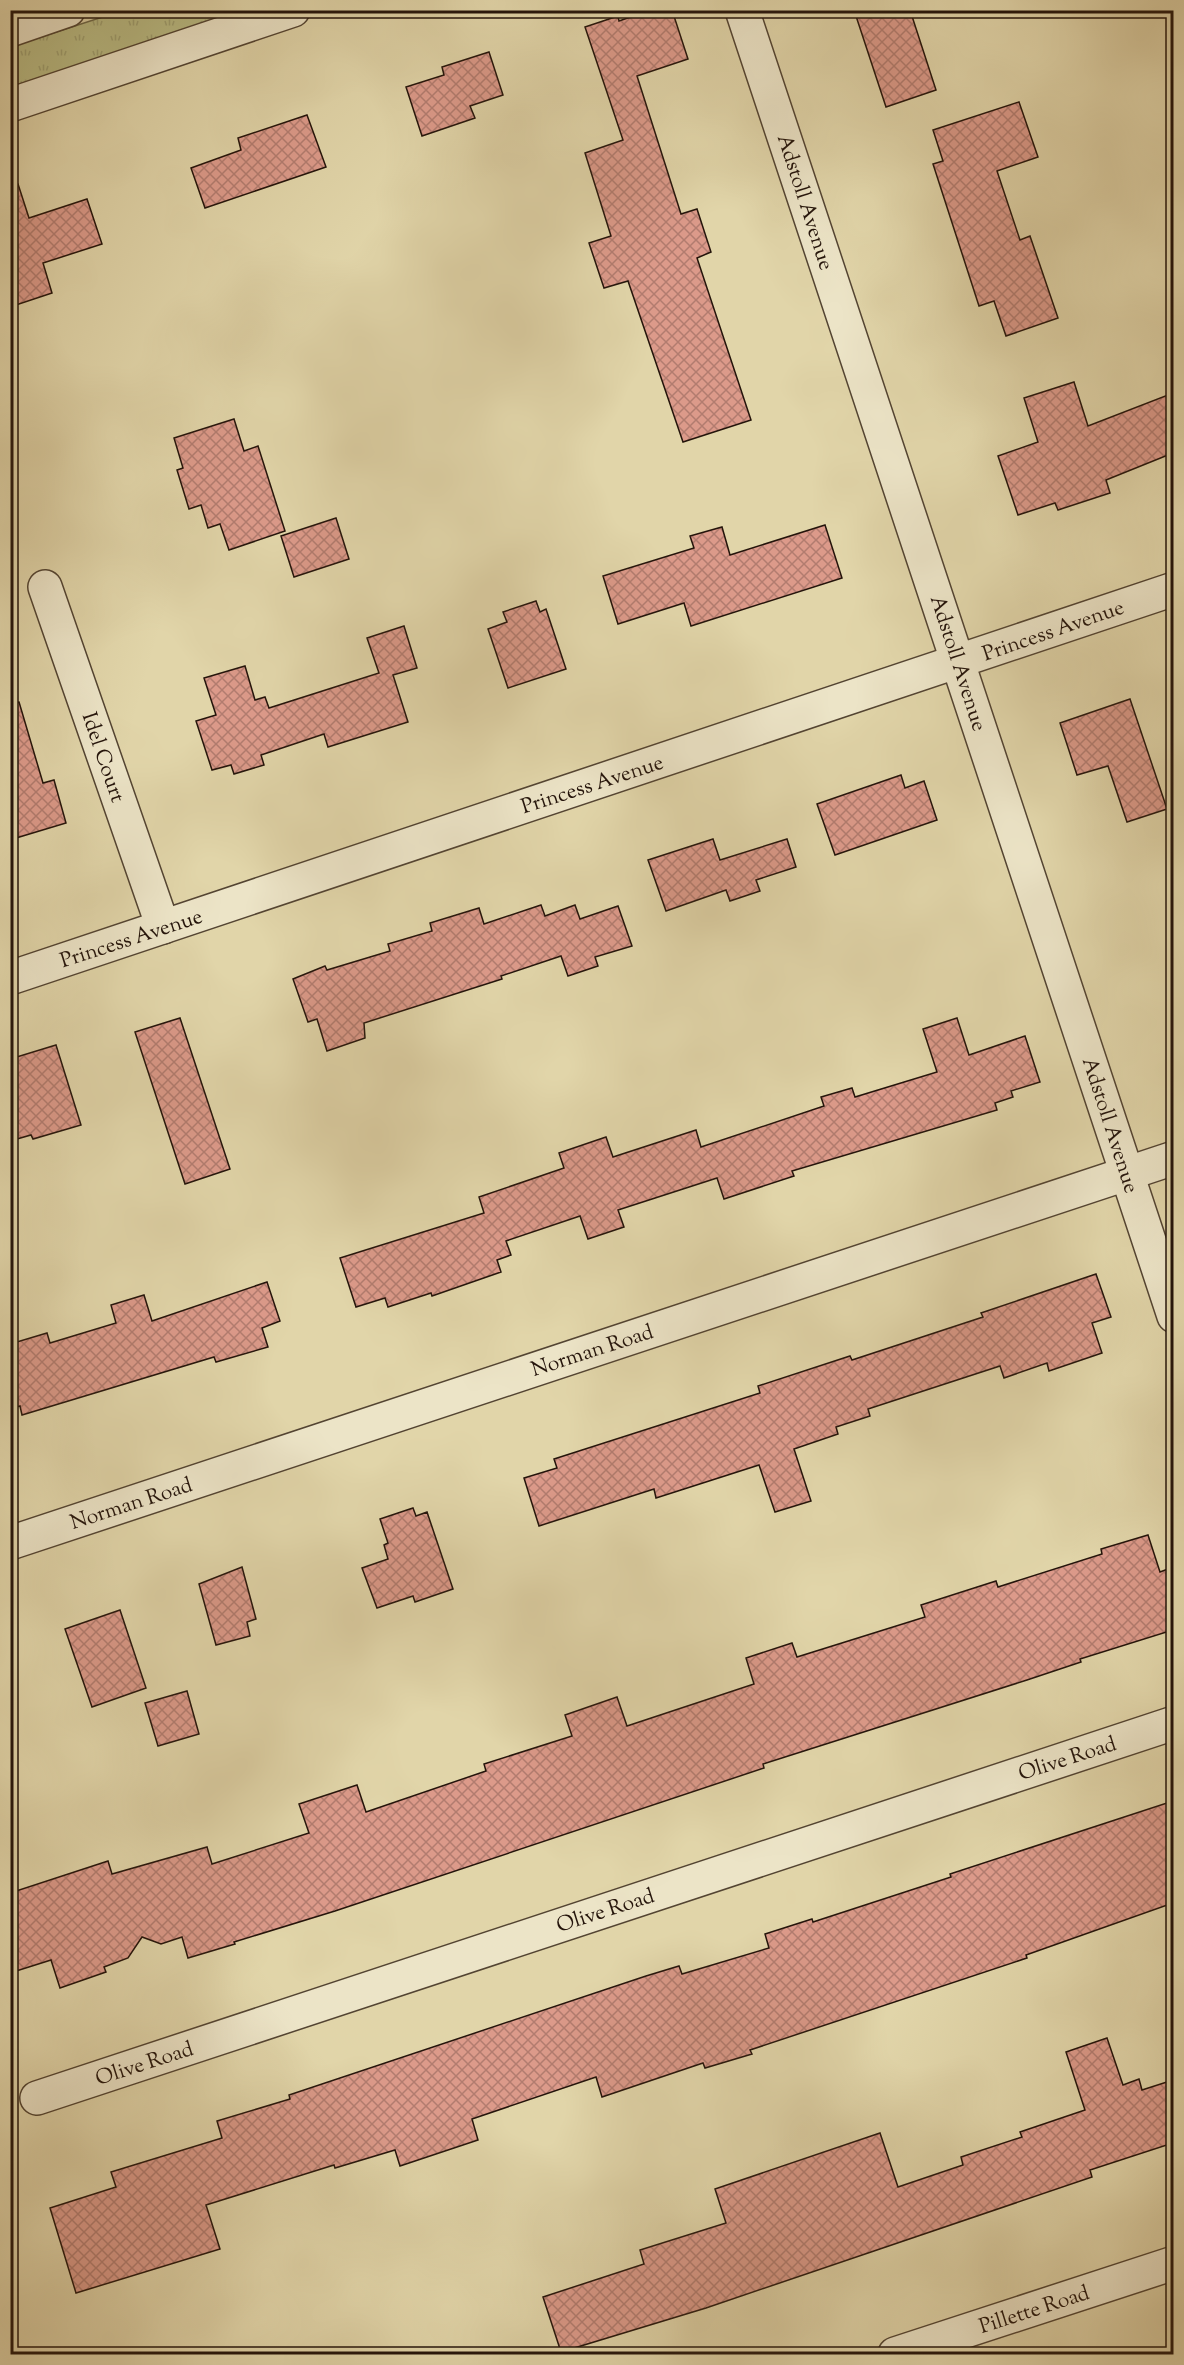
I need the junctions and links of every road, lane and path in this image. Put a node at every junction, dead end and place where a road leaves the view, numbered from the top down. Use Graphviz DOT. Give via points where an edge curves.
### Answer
graph roads {
  1 [pos="68,10"];
  2 [pos="293,10"];
  3 [pos="742,10"];
  4 [pos="10,30"];
  5 [pos="10,105"];
  6 [pos="45,587"];
  7 [pos="1173,589"];
  8 [pos="958,662"];
  9 [pos="163,927"];
  10 [pos="10,978"];
  11 [pos="1173,1158"];
  12 [pos="1127,1173"];
  13 [pos="1173,1316"];
  14 [pos="10,1543"];
  15 [pos="1173,1723"];
  16 [pos="37,2098"];
  17 [pos="1173,2263"];
  18 [pos="895,2355"];
  1 -- 4 [label="street"];
  2 -- 5 [label="street"];
  3 -- 8 [label="street, Adstoll Avenue"];
  6 -- 9 [label="street, Idel Court"];
  7 -- 8 [label="street, Princess Avenue"];
  8 -- 9 [label="street, Princess Avenue"];
  8 -- 12 [label="street, Adstoll Avenue"];
  9 -- 10 [label="street, Princess Avenue"];
  11 -- 12 [label="street, Norman Road"];
  12 -- 13 [label="street, Adstoll Avenue"];
  12 -- 14 [label="street, Norman Road"];
  15 -- 16 [label="street, Olive Road"];
  17 -- 18 [label="street, Pillette Road"];
}
